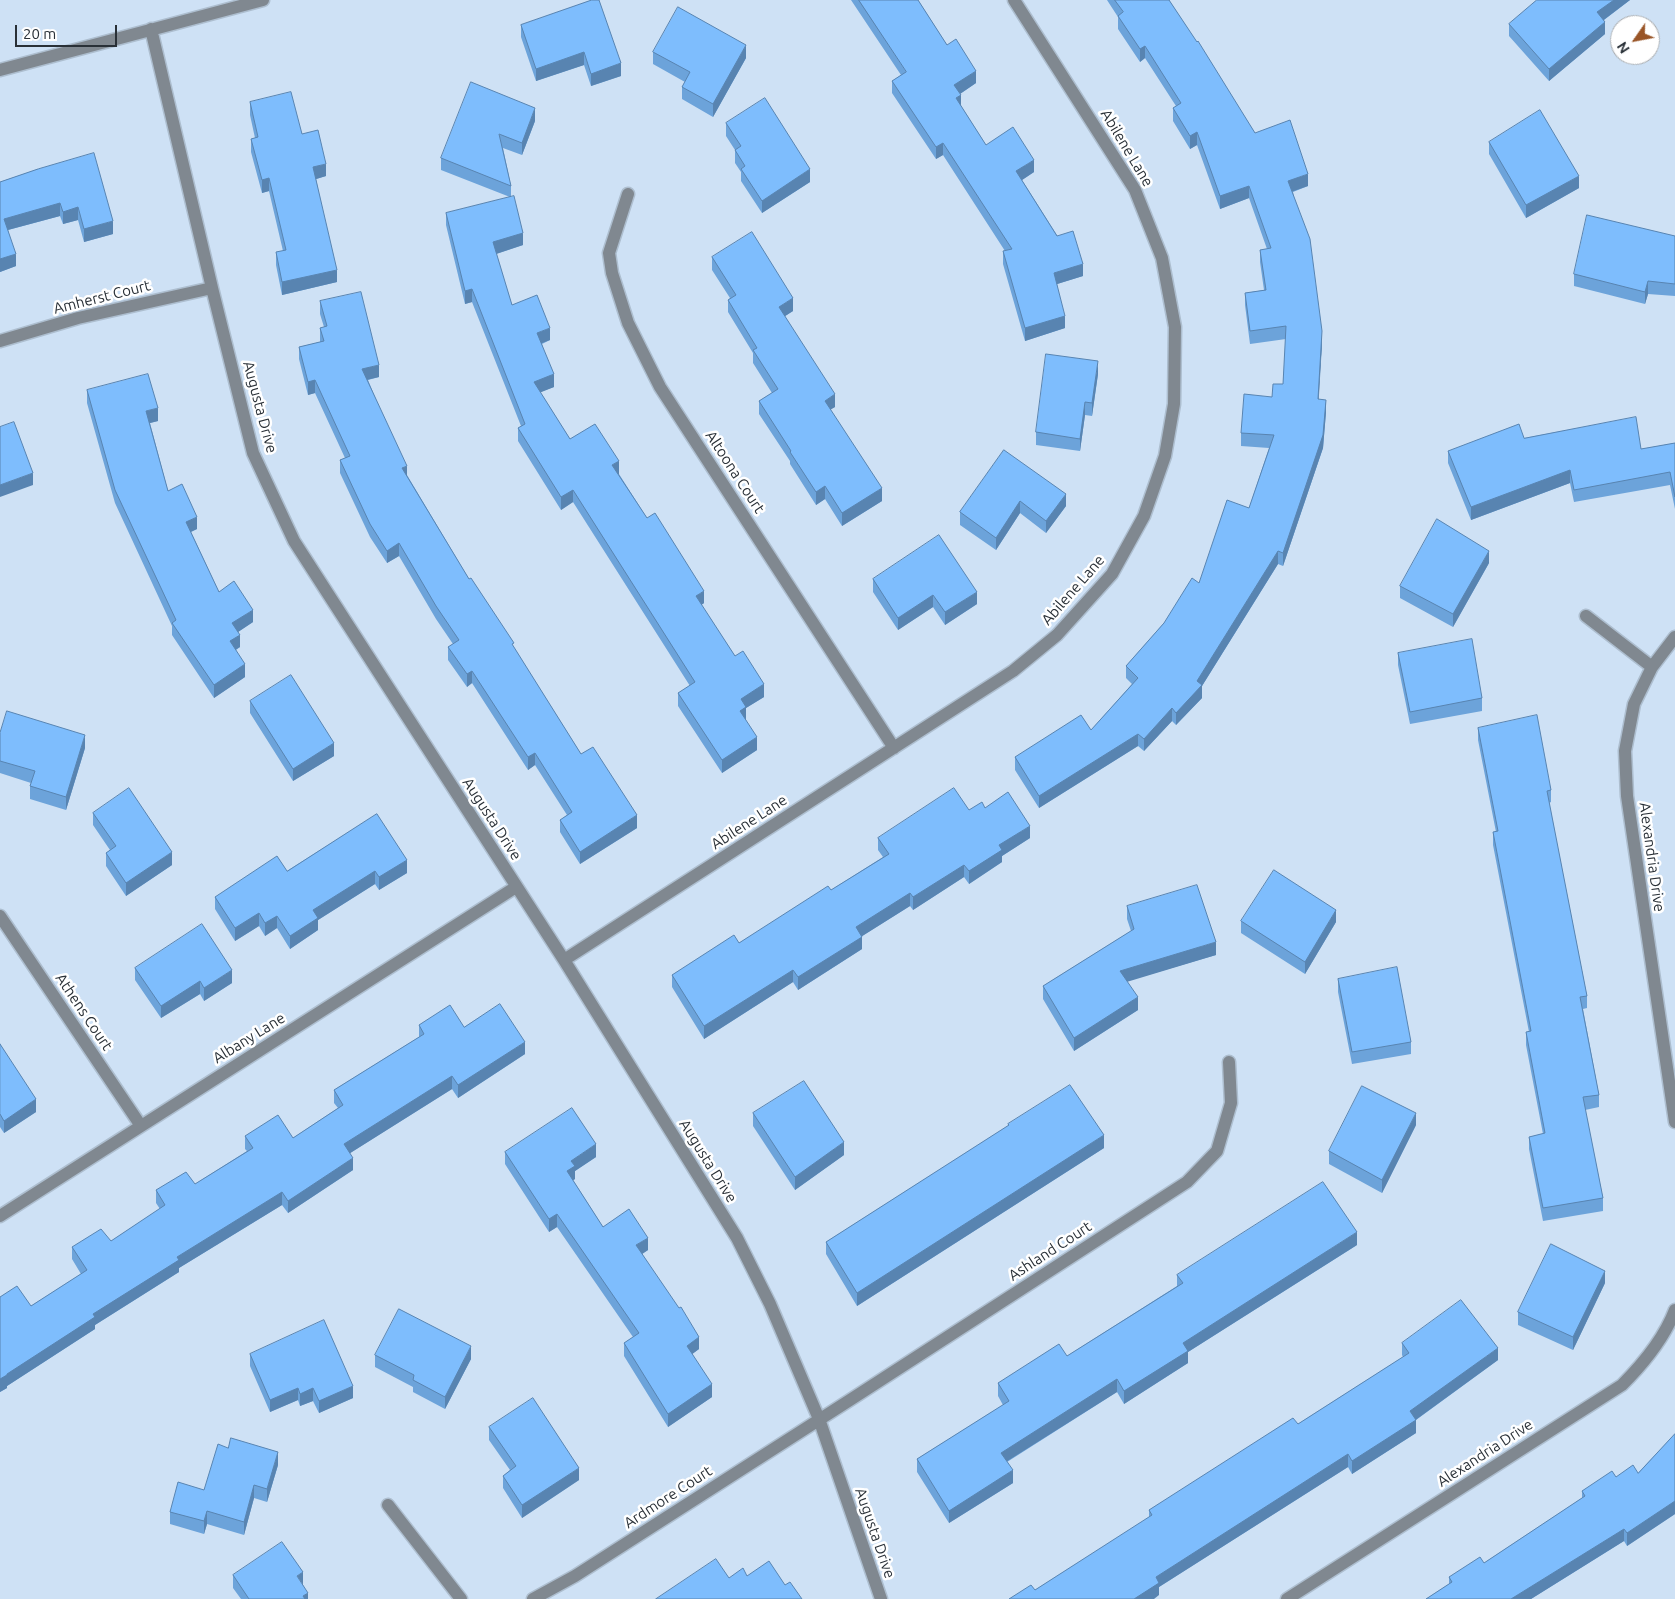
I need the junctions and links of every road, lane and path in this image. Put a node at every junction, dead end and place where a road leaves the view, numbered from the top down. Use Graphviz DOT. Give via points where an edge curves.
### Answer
graph roads {
  1 [pos="263,0"];
  2 [pos="1014,0"];
  3 [pos="151,29"];
  4 [pos="0,70"];
  5 [pos="628,194"];
  6 [pos="212,288"];
  7 [pos="0,341"];
  8 [pos="1586,616"];
  9 [pos="1675,638"];
  10 [pos="1652,667"];
  11 [pos="894,748"];
  12 [pos="516,887"];
  13 [pos="0,916"];
  14 [pos="564,960"];
  15 [pos="1229,1062"];
  16 [pos="1675,1122"];
  17 [pos="141,1126"];
  18 [pos="0,1216"];
  19 [pos="1675,1310"];
  20 [pos="819,1420"];
  21 [pos="388,1505"];
  22 [pos="461,1599"];
  23 [pos="533,1599"];
  24 [pos="881,1599"];
  25 [pos="1287,1599"];
  1 -- 3 [label="street"];
  2 -- 11 [label="street, Abilene Lane" via="1135,190 1162,258 1175,327 1174,404 1164,456 1144,516 1112,574 1057,635 1013,671"];
  3 -- 4 [label="street"];
  3 -- 6 [label="street, Augusta Drive"];
  5 -- 11 [label="street, Altoona Court" via="609,253 628,323 660,387"];
  6 -- 7 [label="street, Amherst Court" via="78,318"];
  6 -- 12 [label="street, Augusta Drive" via="253,453 294,541"];
  8 -- 10 [label="street"];
  9 -- 10 [label="street, Alexandria Drive"];
  10 -- 16 [label="street, Alexandria Drive" via="1634,704 1625,751 1627,796"];
  11 -- 14 [label="street, Abilene Lane"];
  12 -- 14 [label="street, Augusta Drive"];
  12 -- 17 [label="street, Albany Lane"];
  13 -- 17 [label="street, Athens Court"];
  14 -- 20 [label="street, Augusta Drive" via="737,1238 770,1304"];
  15 -- 20 [label="street, Ashland Court" via="1231,1103 1217,1151 1186,1182"];
  17 -- 18 [label="street, Albany Lane"];
  19 -- 25 [label="street, Alexandria Drive" via="1642,1364 1622,1385"];
  20 -- 23 [label="street, Ardmore Court" via="575,1576"];
  20 -- 24 [label="street, Augusta Drive"];
  21 -- 22 [label="street"];
}
